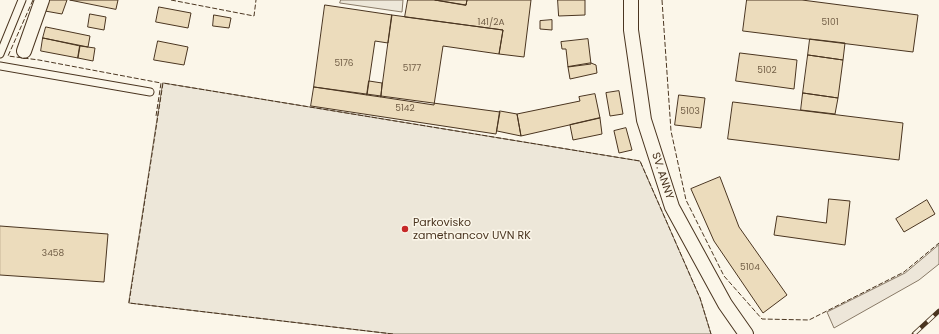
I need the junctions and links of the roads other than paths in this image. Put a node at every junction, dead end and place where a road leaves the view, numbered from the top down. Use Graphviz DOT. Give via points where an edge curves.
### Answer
graph roads {
  1 [pos="22,0"];
  2 [pos="42,0"];
  3 [pos="631,0"];
  4 [pos="24,51"];
  5 [pos="0,54"];
  6 [pos="0,66"];
  7 [pos="150,92"];
  8 [pos="746,334"];
  1 -- 5 [label="lane"];
  2 -- 4 [label="street"];
  3 -- 8 [label="street, SV. ANNY" via="631,30 644,120 672,207 725,304"];
  6 -- 7 [label="lane"];
}
